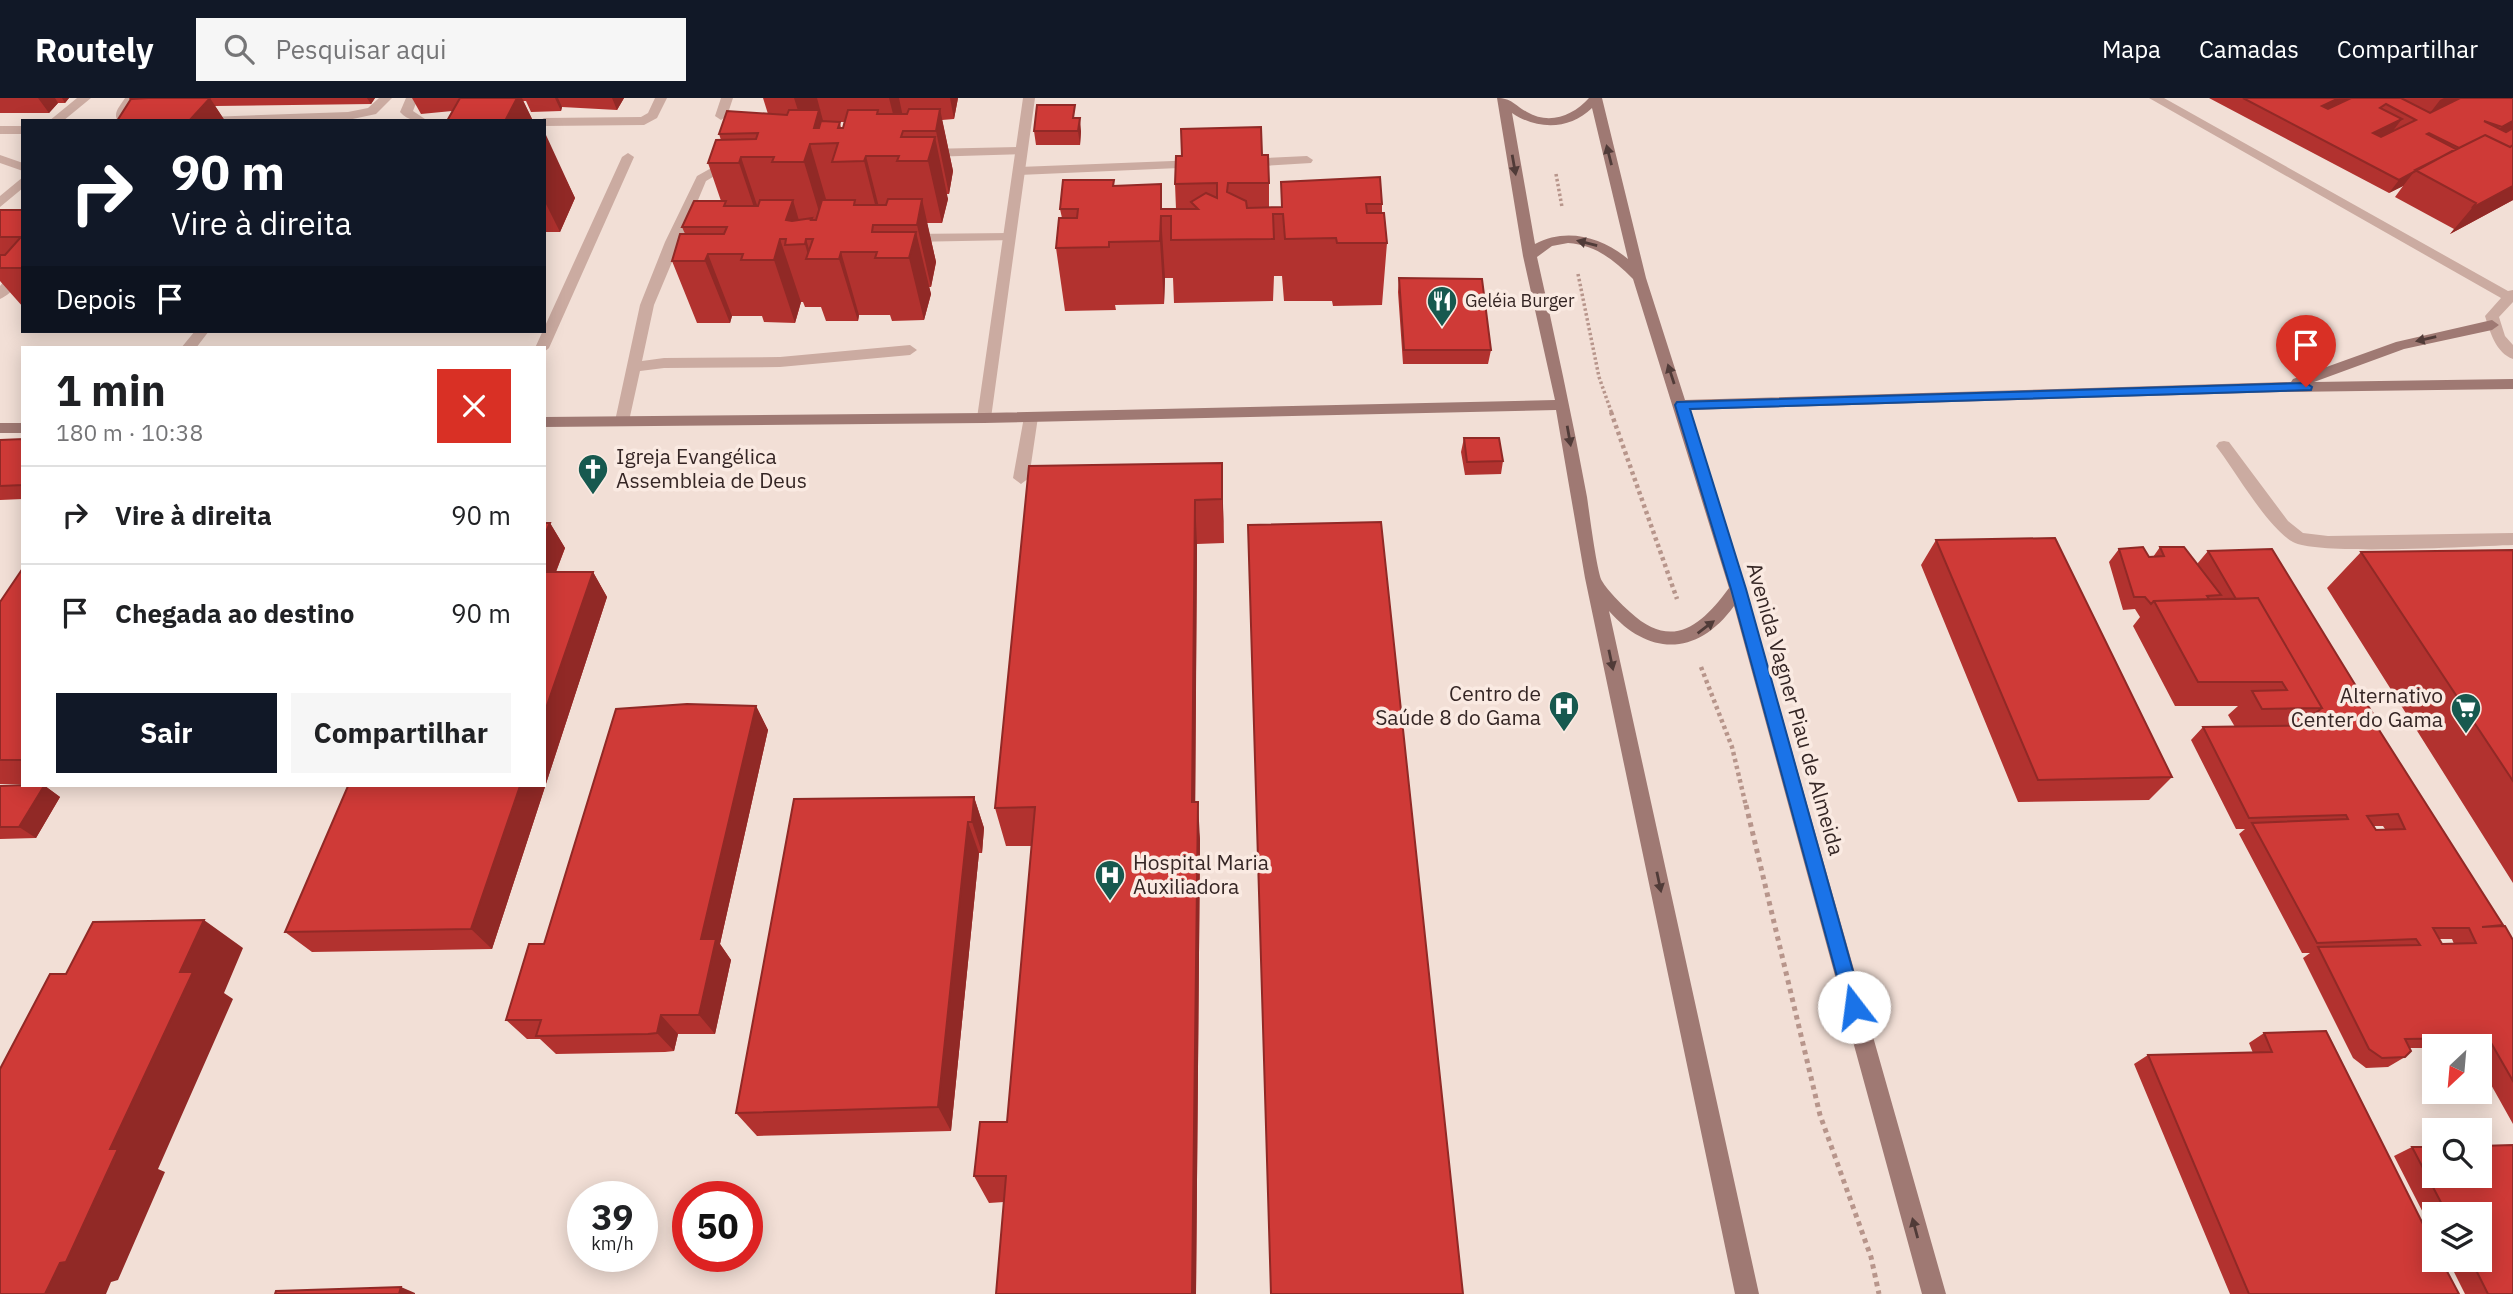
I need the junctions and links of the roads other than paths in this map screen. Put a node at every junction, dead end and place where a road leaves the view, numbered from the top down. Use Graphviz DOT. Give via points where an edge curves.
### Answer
graph roads {
  1 [pos="85,98"];
  2 [pos="131,98"];
  3 [pos="386,98"];
  4 [pos="412,98"];
  5 [pos="661,98"];
  6 [pos="727,98"];
  7 [pos="1029,98"];
  8 [pos="1503,98"];
  9 [pos="1595,98"];
  10 [pos="2155,98"];
  11 [pos="722,116"];
  12 [pos="58,119"];
  13 [pos="124,119"];
  14 [pos="264,119"];
  15 [pos="418,119"];
  16 [pos="546,122"];
  17 [pos="0,130"];
  18 [pos="21,130"];
  19 [pos="1022,151"];
  20 [pos="911,154"];
  21 [pos="628,157"];
  22 [pos="746,158"];
  23 [pos="0,159"];
  24 [pos="1307,160"];
  25 [pos="1238,163"];
  26 [pos="1211,164"];
  27 [pos="21,166"];
  28 [pos="1019,171"];
  29 [pos="21,183"];
  30 [pos="0,204"];
  31 [pos="1010,237"];
  32 [pos="888,239"];
  33 [pos="1530,256"];
  34 [pos="21,269"];
  35 [pos="1639,278"];
  36 [pos="0,295"];
  37 [pos="2511,296"];
  38 [pos="2493,325"];
  39 [pos="542,346"];
  40 [pos="910,351"];
  41 [pos="2513,354"];
  42 [pos="633,367"];
  43 [pos="2513,384"];
  44 [pos="2281,387"];
  45 [pos="1563,405"];
  46 [pos="1681,405"];
  47 [pos="1031,416"];
  48 [pos="984,418"];
  49 [pos="622,421"];
  50 [pos="546,422"];
  51 [pos="0,428"];
  52 [pos="21,428"];
  53 [pos="2224,446"];
  54 [pos="1021,478"];
  55 [pos="2513,539"];
  56 [pos="1593,578"];
  57 [pos="1738,589"];
  58 [pos="1748,1294"];
  59 [pos="1934,1294"];
  1 -- 12 [label="street"];
  2 -- 13 [label="street" via="122,112"];
  3 -- 14 [label="street" via="372,111 348,116"];
  4 -- 15 [label="street" via="406,112"];
  5 -- 16 [label="street" via="653,115 643,121"];
  6 -- 11 [label="street"];
  7 -- 19 [label="street"];
  8 -- 9 [label="main road" via="1525,117 1547,123 1569,121 1585,113"];
  8 -- 33 [label="main road, one-way"];
  35 -- 9 [label="main road, Avenida Vagner Piau de Almeida, one-way"];
  10 -- 37 [label="street"];
  17 -- 18 [label="street"];
  19 -- 20 [label="street"];
  19 -- 28 [label="street"];
  21 -- 39 [label="street"];
  22 -- 42 [label="street" via="716,167 701,178 679,242 647,304"];
  23 -- 27 [label="street"];
  24 -- 25 [label="street"];
  26 -- 28 [label="street"];
  28 -- 31 [label="street"];
  29 -- 30 [label="street"];
  31 -- 32 [label="street"];
  31 -- 48 [label="street"];
  35 -- 33 [label="main road, one-way" via="1611,252 1591,242 1549,241"];
  33 -- 45 [label="main road"];
  34 -- 36 [label="street"];
  46 -- 35 [label="main road, Avenida Vagner Piau de Almeida, one-way"];
  37 -- 38 [label="street" via="2492,316"];
  38 -- 41 [label="street"];
  38 -- 44 [label="main road, one-way" via="2402,345"];
  40 -- 42 [label="street"];
  42 -- 49 [label="street"];
  43 -- 44 [label="main road"];
  44 -- 46 [label="main road"];
  45 -- 47 [label="main road"];
  45 -- 56 [label="main road, one-way"];
  46 -- 57 [label="main road, Avenida Vagner Piau de Almeida"];
  47 -- 48 [label="main road"];
  47 -- 54 [label="street"];
  48 -- 49 [label="main road"];
  49 -- 50 [label="main road"];
  51 -- 52 [label="main road"];
  53 -- 55 [label="street" via="2282,524 2299,538 2328,542"];
  56 -- 57 [label="main road, one-way" via="1615,611 1652,636 1690,638 1721,615"];
  56 -- 58 [label="main road, one-way"];
  59 -- 57 [label="main road, Avenida Vagner Piau de Almeida, one-way"];
}
